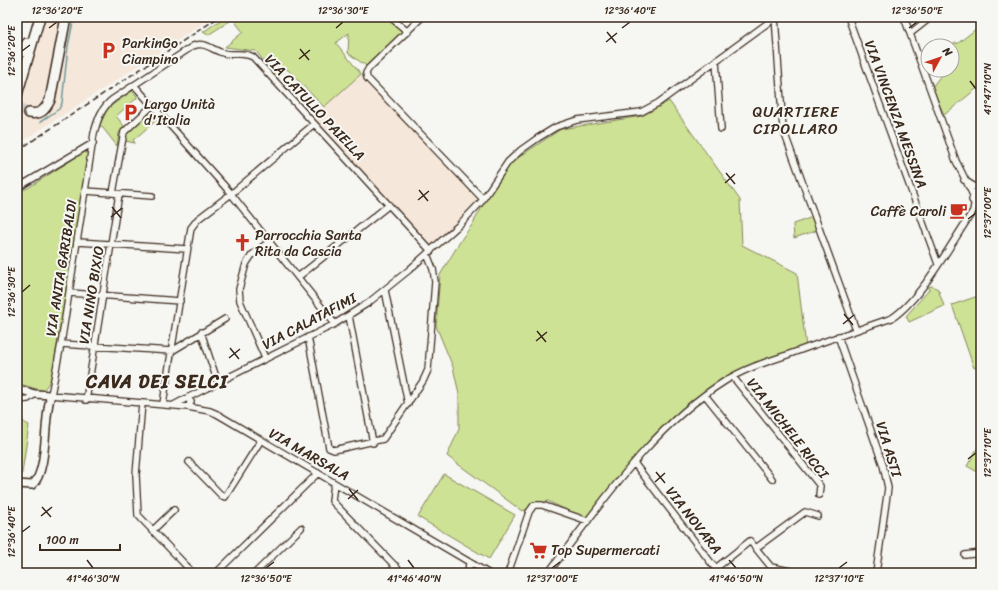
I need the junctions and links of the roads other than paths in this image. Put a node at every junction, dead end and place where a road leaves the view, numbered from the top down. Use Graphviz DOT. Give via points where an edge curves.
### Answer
graph roads {
  1 [pos="35,17"];
  2 [pos="40,17"];
  3 [pos="66,17"];
  4 [pos="390,17"];
  5 [pos="422,17"];
  6 [pos="775,17"];
  7 [pos="848,17"];
  8 [pos="904,17"];
  9 [pos="931,17"];
  10 [pos="408,32"];
  11 [pos="912,32"];
  12 [pos="27,43"];
  13 [pos="17,57"];
  14 [pos="716,61"];
  15 [pos="17,78"];
  16 [pos="134,85"];
  17 [pos="17,95"];
  18 [pos="152,106"];
  19 [pos="29,113"];
  20 [pos="314,124"];
  21 [pos="721,129"];
  22 [pos="93,143"];
  23 [pos="964,180"];
  24 [pos="17,188"];
  25 [pos="981,190"];
  26 [pos="86,191"];
  27 [pos="116,193"];
  28 [pos="231,194"];
  29 [pos="973,195"];
  30 [pos="152,196"];
  31 [pos="483,199"];
  32 [pos="389,205"];
  33 [pos="974,205"];
  34 [pos="981,208"];
  35 [pos="973,211"];
  36 [pos="270,241"];
  37 [pos="78,242"];
  38 [pos="111,244"];
  39 [pos="187,249"];
  40 [pos="429,252"];
  41 [pos="938,264"];
  42 [pos="298,277"];
  43 [pos="385,290"];
  44 [pos="70,293"];
  45 [pos="103,295"];
  46 [pos="180,301"];
  47 [pos="349,316"];
  48 [pos="225,319"];
  49 [pos="336,324"];
  50 [pos="856,330"];
  51 [pos="201,332"];
  52 [pos="838,336"];
  53 [pos="308,337"];
  54 [pos="61,344"];
  55 [pos="95,347"];
  56 [pos="172,351"];
  57 [pos="265,358"];
  58 [pos="733,377"];
  59 [pos="218,383"];
  60 [pos="17,389"];
  61 [pos="35,394"];
  62 [pos="50,395"];
  63 [pos="705,395"];
  64 [pos="17,400"];
  65 [pos="86,400"];
  66 [pos="142,403"];
  67 [pos="189,403"];
  68 [pos="163,404"];
  69 [pos="408,404"];
  70 [pos="174,405"];
  71 [pos="47,410"];
  72 [pos="261,440"];
  73 [pos="373,443"];
  74 [pos="189,462"];
  75 [pos="634,463"];
  76 [pos="318,473"];
  77 [pos="772,479"];
  78 [pos="334,483"];
  79 [pos="17,484"];
  80 [pos="819,495"];
  81 [pos="174,510"];
  82 [pos="818,516"];
  83 [pos="588,521"];
  84 [pos="301,528"];
  85 [pos="152,531"];
  86 [pos="756,548"];
  87 [pos="981,553"];
  88 [pos="965,555"];
  89 [pos="469,563"];
  90 [pos="396,566"];
  91 [pos="718,571"];
  92 [pos="193,573"];
  93 [pos="216,573"];
  94 [pos="255,573"];
  95 [pos="389,573"];
  96 [pos="402,573"];
  97 [pos="468,573"];
  98 [pos="488,573"];
  99 [pos="508,573"];
  100 [pos="548,573"];
  101 [pos="800,573"];
  102 [pos="876,573"];
  1 -- 12 [label="main road"];
  2 -- 17 [label="main road"];
  3 -- 19 [label="main road" via="50,100 45,109 36,114"];
  4 -- 10 [label="street"];
  5 -- 10 [label="street"];
  6 -- 14 [label="street, VIA CALATAFIMI"];
  6 -- 50 [label="street" via="783,129"];
  7 -- 41 [label="street, VIA VINCENZA MESSINA"];
  8 -- 23 [label="street"];
  9 -- 11 [label="street"];
  10 -- 31 [label="street" via="369,68 367,78"];
  12 -- 13 [label="main road"];
  12 -- 15 [label="main road"];
  14 -- 21 [label="street"];
  14 -- 31 [label="street, VIA CALATAFIMI" via="658,103 641,112 577,120 556,127 520,150 508,162"];
  16 -- 18 [label="street"];
  16 -- 20 [label="street, VIA CATULLO PAIELLA" via="193,46 204,44 222,53 244,53 253,58"];
  16 -- 22 [label="street, VIA CATULLO PAIELLA" via="102,109"];
  18 -- 27 [label="street, VIA NINO BIXIO" via="125,131 120,146"];
  18 -- 28 [label="street"];
  20 -- 28 [label="street"];
  20 -- 32 [label="street, VIA CATULLO PAIELLA"];
  22 -- 24 [label="street"];
  22 -- 26 [label="street, VIA ANITA GARIBALDI"];
  23 -- 25 [label="street"];
  23 -- 29 [label="street"];
  25 -- 29 [label="street"];
  26 -- 27 [label="street"];
  26 -- 37 [label="street, VIA ANITA GARIBALDI"];
  27 -- 30 [label="street"];
  27 -- 38 [label="street, VIA NINO BIXIO"];
  28 -- 36 [label="street"];
  28 -- 39 [label="street" via="194,223 189,233"];
  29 -- 33 [label="street"];
  31 -- 40 [label="street, VIA CALATAFIMI"];
  32 -- 40 [label="street, VIA CATULLO PAIELLA"];
  32 -- 42 [label="street"];
  33 -- 34 [label="street"];
  33 -- 35 [label="street"];
  34 -- 35 [label="street"];
  35 -- 41 [label="street"];
  36 -- 42 [label="street"];
  36 -- 57 [label="street" via="248,261 238,292"];
  37 -- 38 [label="street"];
  37 -- 44 [label="street, VIA ANITA GARIBALDI"];
  38 -- 39 [label="street"];
  38 -- 45 [label="street, VIA NINO BIXIO"];
  39 -- 46 [label="street"];
  40 -- 43 [label="street, VIA CALATAFIMI"];
  40 -- 69 [label="street, VIA CATULLO PAIELLA" via="435,282 429,365 425,377"];
  41 -- 50 [label="street" via="901,312 892,318"];
  42 -- 49 [label="street"];
  43 -- 47 [label="street, VIA CALATAFIMI"];
  43 -- 69 [label="street"];
  44 -- 45 [label="street"];
  44 -- 54 [label="street, VIA ANITA GARIBALDI"];
  45 -- 46 [label="street"];
  45 -- 55 [label="street, VIA NINO BIXIO"];
  46 -- 56 [label="street"];
  47 -- 49 [label="street, VIA CALATAFIMI"];
  47 -- 73 [label="street"];
  48 -- 51 [label="street"];
  49 -- 53 [label="street, VIA CALATAFIMI"];
  50 -- 52 [label="street"];
  51 -- 56 [label="street"];
  51 -- 59 [label="street"];
  52 -- 58 [label="street" via="755,366"];
  52 -- 102 [label="street, VIA ASTI" via="883,465 888,490"];
  53 -- 57 [label="street, VIA CALATAFIMI"];
  53 -- 73 [label="street" via="329,448 334,450"];
  54 -- 55 [label="street"];
  54 -- 62 [label="street, VIA ANITA GARIBALDI"];
  55 -- 56 [label="street"];
  55 -- 65 [label="street, VIA NINO BIXIO"];
  56 -- 68 [label="street"];
  57 -- 59 [label="street, VIA CALATAFIMI"];
  58 -- 63 [label="street"];
  58 -- 80 [label="street, VIA MICHELE RICCI" via="820,486"];
  59 -- 67 [label="street, VIA CALATAFIMI"];
  60 -- 61 [label="street"];
  61 -- 62 [label="street"];
  61 -- 64 [label="street" via="28,399"];
  61 -- 71 [label="street"];
  62 -- 65 [label="street"];
  62 -- 71 [label="street"];
  63 -- 75 [label="street" via="677,418"];
  63 -- 77 [label="street"];
  65 -- 66 [label="street"];
  66 -- 68 [label="street"];
  66 -- 85 [label="street" via="136,475 137,510 140,518"];
  67 -- 70 [label="street, VIA CALATAFIMI"];
  67 -- 70 [label="street"];
  67 -- 72 [label="street, VIA MARSALA" via="214,413"];
  68 -- 70 [label="street"];
  69 -- 73 [label="street, VIA CATULLO PAIELLA" via="387,436"];
  71 -- 79 [label="street" via="47,432 39,477 32,485"];
  72 -- 74 [label="street" via="225,497"];
  72 -- 76 [label="street, VIA MARSALA"];
  75 -- 83 [label="street"];
  75 -- 91 [label="street, VIA NOVARA"];
  76 -- 78 [label="street, VIA MARSALA"];
  76 -- 93 [label="street"];
  78 -- 89 [label="street, VIA MARSALA"];
  78 -- 90 [label="street" via="332,501"];
  81 -- 85 [label="street"];
  82 -- 86 [label="street" via="805,512"];
  83 -- 99 [label="street" via="542,505 534,505 529,512"];
  83 -- 100 [label="street"];
  84 -- 94 [label="street"];
  85 -- 92 [label="street"];
  86 -- 91 [label="street" via="749,542"];
  86 -- 101 [label="street" via="771,567"];
  87 -- 88 [label="street"];
  89 -- 97 [label="street"];
  89 -- 98 [label="street, VIA MARSALA"];
  90 -- 95 [label="street"];
  90 -- 96 [label="street"];
}
